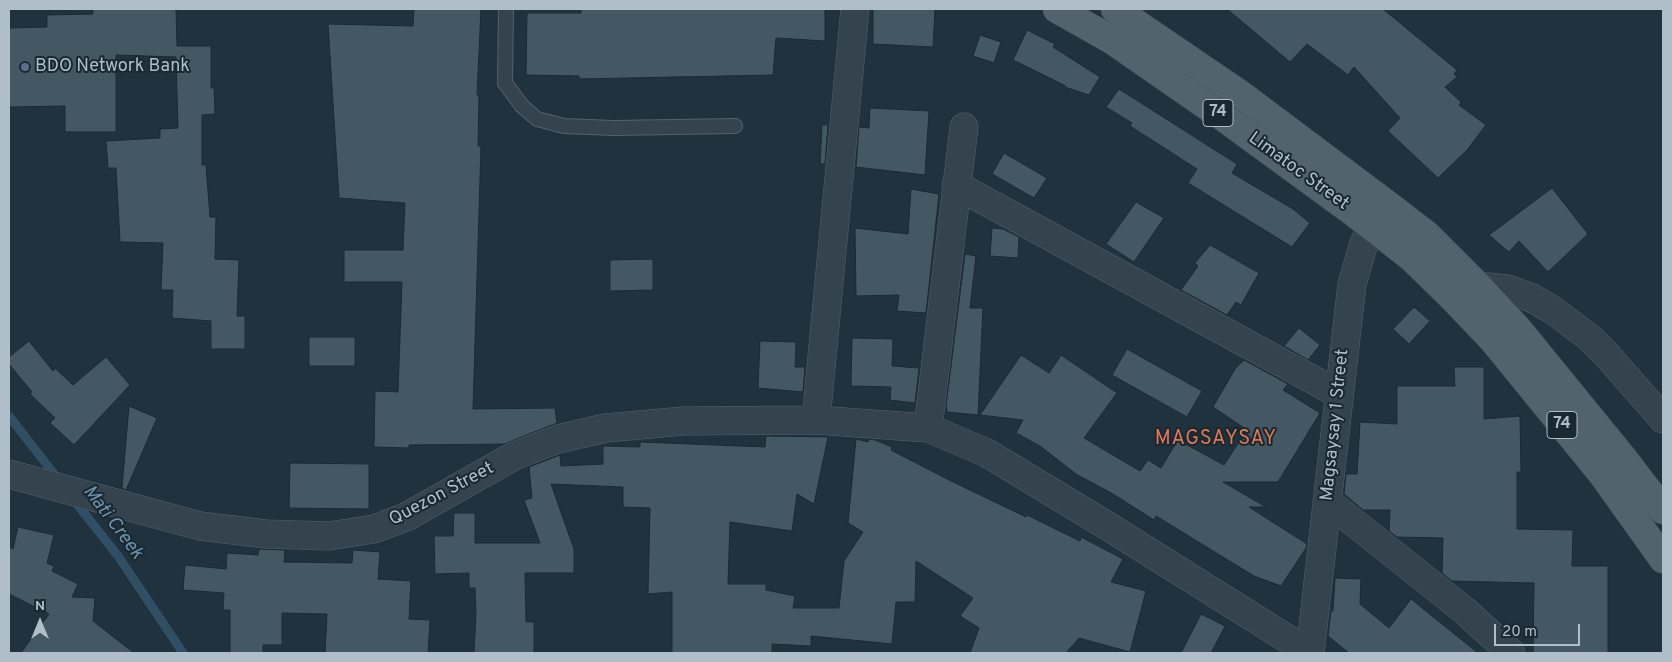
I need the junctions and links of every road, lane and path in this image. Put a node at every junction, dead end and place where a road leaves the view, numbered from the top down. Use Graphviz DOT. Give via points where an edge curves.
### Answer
graph roads {
  1 [pos="506,9"];
  2 [pos="855,9"];
  3 [pos="1057,9"];
  4 [pos="1115,9"];
  5 [pos="735,126"];
  6 [pos="964,127"];
  7 [pos="956,185"];
  8 [pos="1392,208"];
  9 [pos="1373,227"];
  10 [pos="1442,269"];
  11 [pos="1478,286"];
  12 [pos="1453,298"];
  13 [pos="1339,394"];
  14 [pos="1663,419"];
  15 [pos="816,420"];
  16 [pos="928,428"];
  17 [pos="9,474"];
  18 [pos="1327,501"];
  19 [pos="1663,510"];
  20 [pos="1663,559"];
  21 [pos="1310,653"];
  22 [pos="1511,653"];
  1 -- 5 [label="lane" via="505,83 522,106 537,119 564,126 613,128"];
  2 -- 15 [label="street"];
  3 -- 9 [label="main road, Limatoc Street / 74" via="1112,40 1215,111"];
  4 -- 8 [label="main road, Limatoc Street / 74" via="1240,94"];
  6 -- 7 [label="street"];
  7 -- 13 [label="street"];
  7 -- 16 [label="street"];
  8 -- 9 [label="street, Magsaysay 1 Street"];
  8 -- 10 [label="main road, Limatoc Street / 74" via="1427,236"];
  9 -- 10 [label="main road, Limatoc Street / 74"];
  9 -- 13 [label="street, Magsaysay 1 Street" via="1352,284"];
  10 -- 11 [label="main road, 74"];
  10 -- 12 [label="main road, 74"];
  11 -- 12 [label="street"];
  11 -- 14 [label="street" via="1507,289 1532,298 1574,325 1606,354"];
  11 -- 19 [label="main road, 74" via="1548,366"];
  12 -- 20 [label="main road, 74" via="1493,340 1597,467"];
  13 -- 18 [label="street, Magsaysay 1 Street"];
  15 -- 16 [label="street, Quezon Street"];
  15 -- 17 [label="street, Quezon Street" via="683,421 606,428 558,439 514,456 406,517 374,529 329,536 266,534 200,526"];
  16 -- 21 [label="street, Quezon Street" via="987,453"];
  18 -- 21 [label="street, Magsaysay 1 Street"];
  18 -- 22 [label="street" via="1465,611"];
}
